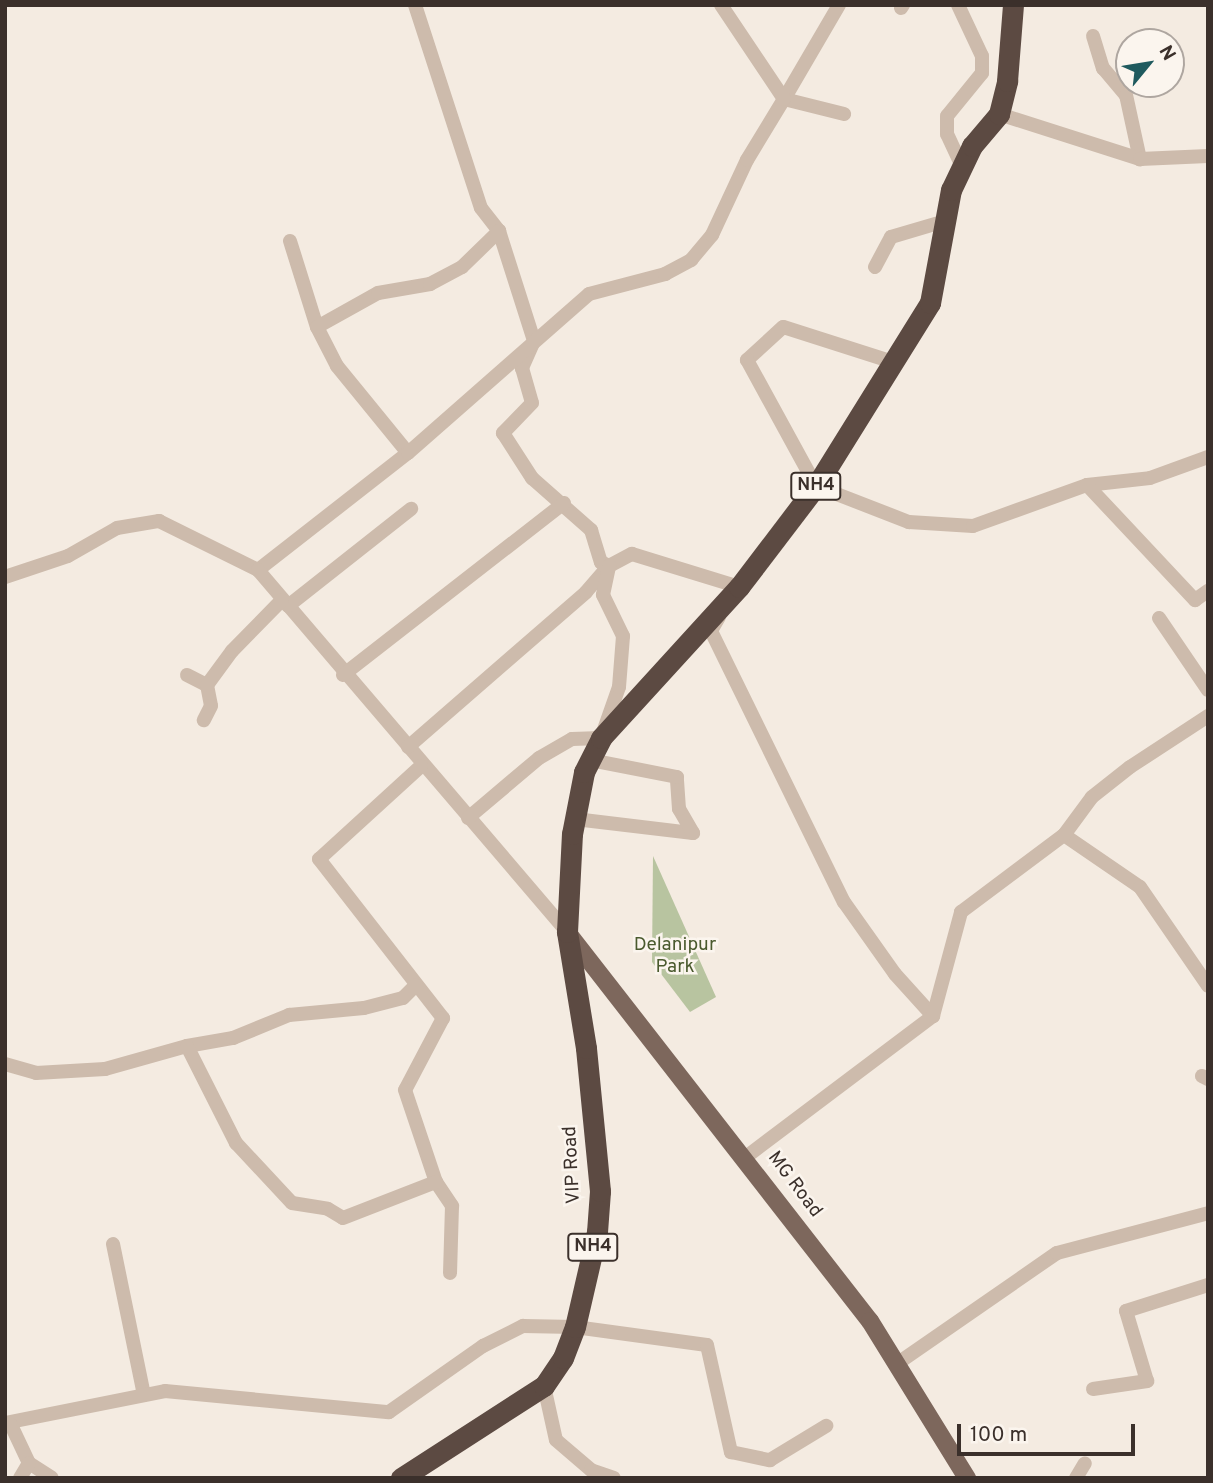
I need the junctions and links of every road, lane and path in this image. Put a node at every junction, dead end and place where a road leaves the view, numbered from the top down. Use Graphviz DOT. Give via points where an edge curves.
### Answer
graph roads {
  1 [pos="415,5"];
  2 [pos="721,5"];
  3 [pos="839,5"];
  4 [pos="1013,5"];
  5 [pos="961,8"];
  6 [pos="1093,36"];
  7 [pos="784,99"];
  8 [pos="844,114"];
  9 [pos="999,114"];
  10 [pos="1208,156"];
  11 [pos="1140,159"];
  12 [pos="962,166"];
  13 [pos="945,221"];
  14 [pos="499,231"];
  15 [pos="290,241"];
  16 [pos="875,267"];
  17 [pos="317,327"];
  18 [pos="534,341"];
  19 [pos="894,362"];
  20 [pos="408,453"];
  21 [pos="1208,457"];
  22 [pos="1087,485"];
  23 [pos="816,486"];
  24 [pos="564,503"];
  25 [pos="411,509"];
  26 [pos="609,566"];
  27 [pos="258,570"];
  28 [pos="5,578"];
  29 [pos="738,587"];
  30 [pos="1208,591"];
  31 [pos="285,603"];
  32 [pos="1159,618"];
  33 [pos="187,675"];
  34 [pos="344,675"];
  35 [pos="207,685"];
  36 [pos="1208,690"];
  37 [pos="1208,716"];
  38 [pos="204,720"];
  39 [pos="601,738"];
  40 [pos="408,747"];
  41 [pos="590,760"];
  42 [pos="421,766"];
  43 [pos="468,818"];
  44 [pos="575,819"];
  45 [pos="1064,835"];
  46 [pos="567,932"];
  47 [pos="416,985"];
  48 [pos="1208,986"];
  49 [pos="933,1016"];
  50 [pos="187,1046"];
  51 [pos="5,1064"];
  52 [pos="746,1157"];
  53 [pos="436,1182"];
  54 [pos="1208,1213"];
  55 [pos="113,1244"];
  56 [pos="450,1273"];
  57 [pos="1208,1285"];
  58 [pos="575,1326"];
  59 [pos="898,1363"];
  60 [pos="544,1386"];
  61 [pos="1093,1389"];
  62 [pos="144,1395"];
  63 [pos="7,1425"];
  64 [pos="826,1426"];
  65 [pos="29,1463"];
  66 [pos="1085,1463"];
  67 [pos="20,1478"];
  68 [pos="52,1478"];
  69 [pos="401,1478"];
  70 [pos="614,1478"];
  71 [pos="967,1478"];
  72 [pos="1076,1478"];
  1 -- 14 [label="street" via="481,208"];
  2 -- 7 [label="street"];
  3 -- 7 [label="street"];
  4 -- 9 [label="highway, NH4" via="1007,81"];
  5 -- 12 [label="street" via="982,56 982,74 947,116 947,134"];
  6 -- 11 [label="street" via="1103,68 1126,95"];
  7 -- 8 [label="street"];
  7 -- 18 [label="street" via="747,160 712,235 691,260 665,274 589,294"];
  9 -- 11 [label="street"];
  9 -- 12 [label="highway, NH4"];
  10 -- 11 [label="street"];
  12 -- 13 [label="highway, NH4"];
  13 -- 16 [label="street" via="891,237"];
  13 -- 19 [label="highway, NH4" via="930,303"];
  14 -- 17 [label="street" via="462,267 430,284 379,293"];
  14 -- 18 [label="street"];
  15 -- 17 [label="street"];
  17 -- 20 [label="street" via="337,366"];
  18 -- 20 [label="street"];
  18 -- 24 [label="street" via="522,368 532,403 503,433 532,478"];
  19 -- 23 [label="highway, NH4"];
  19 -- 23 [label="street" via="783,327 747,359"];
  20 -- 27 [label="street"];
  21 -- 22 [label="street" via="1150,478"];
  22 -- 23 [label="street" via="973,526 909,522"];
  22 -- 30 [label="street" via="1195,600"];
  23 -- 29 [label="highway, NH4"];
  24 -- 26 [label="street" via="591,530 601,562"];
  24 -- 34 [label="street"];
  25 -- 31 [label="street"];
  26 -- 29 [label="street" via="632,554"];
  26 -- 39 [label="street" via="603,595 622,636 619,687"];
  26 -- 40 [label="street" via="586,592"];
  27 -- 28 [label="street" via="159,521 117,528 68,556"];
  27 -- 31 [label="street"];
  29 -- 39 [label="highway, NH4"];
  29 -- 49 [label="street" via="711,631 844,902 895,974"];
  31 -- 34 [label="street"];
  31 -- 35 [label="street" via="232,651"];
  32 -- 36 [label="street"];
  33 -- 35 [label="street"];
  34 -- 40 [label="street"];
  35 -- 38 [label="street" via="211,706"];
  37 -- 45 [label="street" via="1092,797"];
  39 -- 41 [label="highway, NH4"];
  39 -- 43 [label="street" via="572,739 539,758"];
  40 -- 42 [label="street"];
  41 -- 44 [label="highway, NH4"];
  41 -- 44 [label="street" via="677,777 679,809 693,833"];
  42 -- 43 [label="street"];
  42 -- 47 [label="street" via="319,859"];
  43 -- 46 [label="street"];
  44 -- 46 [label="highway, NH4"];
  45 -- 48 [label="street" via="1140,887"];
  45 -- 49 [label="street" via="961,912"];
  46 -- 52 [label="main road, MG Road"];
  46 -- 58 [label="highway, VIP Road / NH4" via="586,1048 600,1191 597,1231"];
  47 -- 50 [label="street" via="403,998 364,1008 289,1015 233,1038"];
  47 -- 53 [label="street" via="443,1018 405,1090"];
  49 -- 52 [label="street"];
  50 -- 51 [label="street" via="105,1069 36,1073"];
  50 -- 53 [label="street" via="236,1143 292,1203 328,1209 343,1217"];
  52 -- 59 [label="main road, MG Road"];
  53 -- 56 [label="street" via="452,1206"];
  54 -- 59 [label="street" via="1057,1253"];
  55 -- 62 [label="street"];
  57 -- 61 [label="street" via="1126,1311 1147,1381"];
  58 -- 60 [label="highway, VIP Road / NH4"];
  58 -- 62 [label="street" via="523,1326 483,1346 389,1412 165,1391"];
  58 -- 64 [label="street" via="706,1345 731,1452 770,1460"];
  59 -- 71 [label="main road, MG Road"];
  60 -- 69 [label="highway, VIP Road / NH4"];
  60 -- 70 [label="street" via="555,1440 592,1469"];
  62 -- 63 [label="street"];
  63 -- 65 [label="street"];
  65 -- 67 [label="street"];
  65 -- 68 [label="street"];
  66 -- 72 [label="street"];
}
